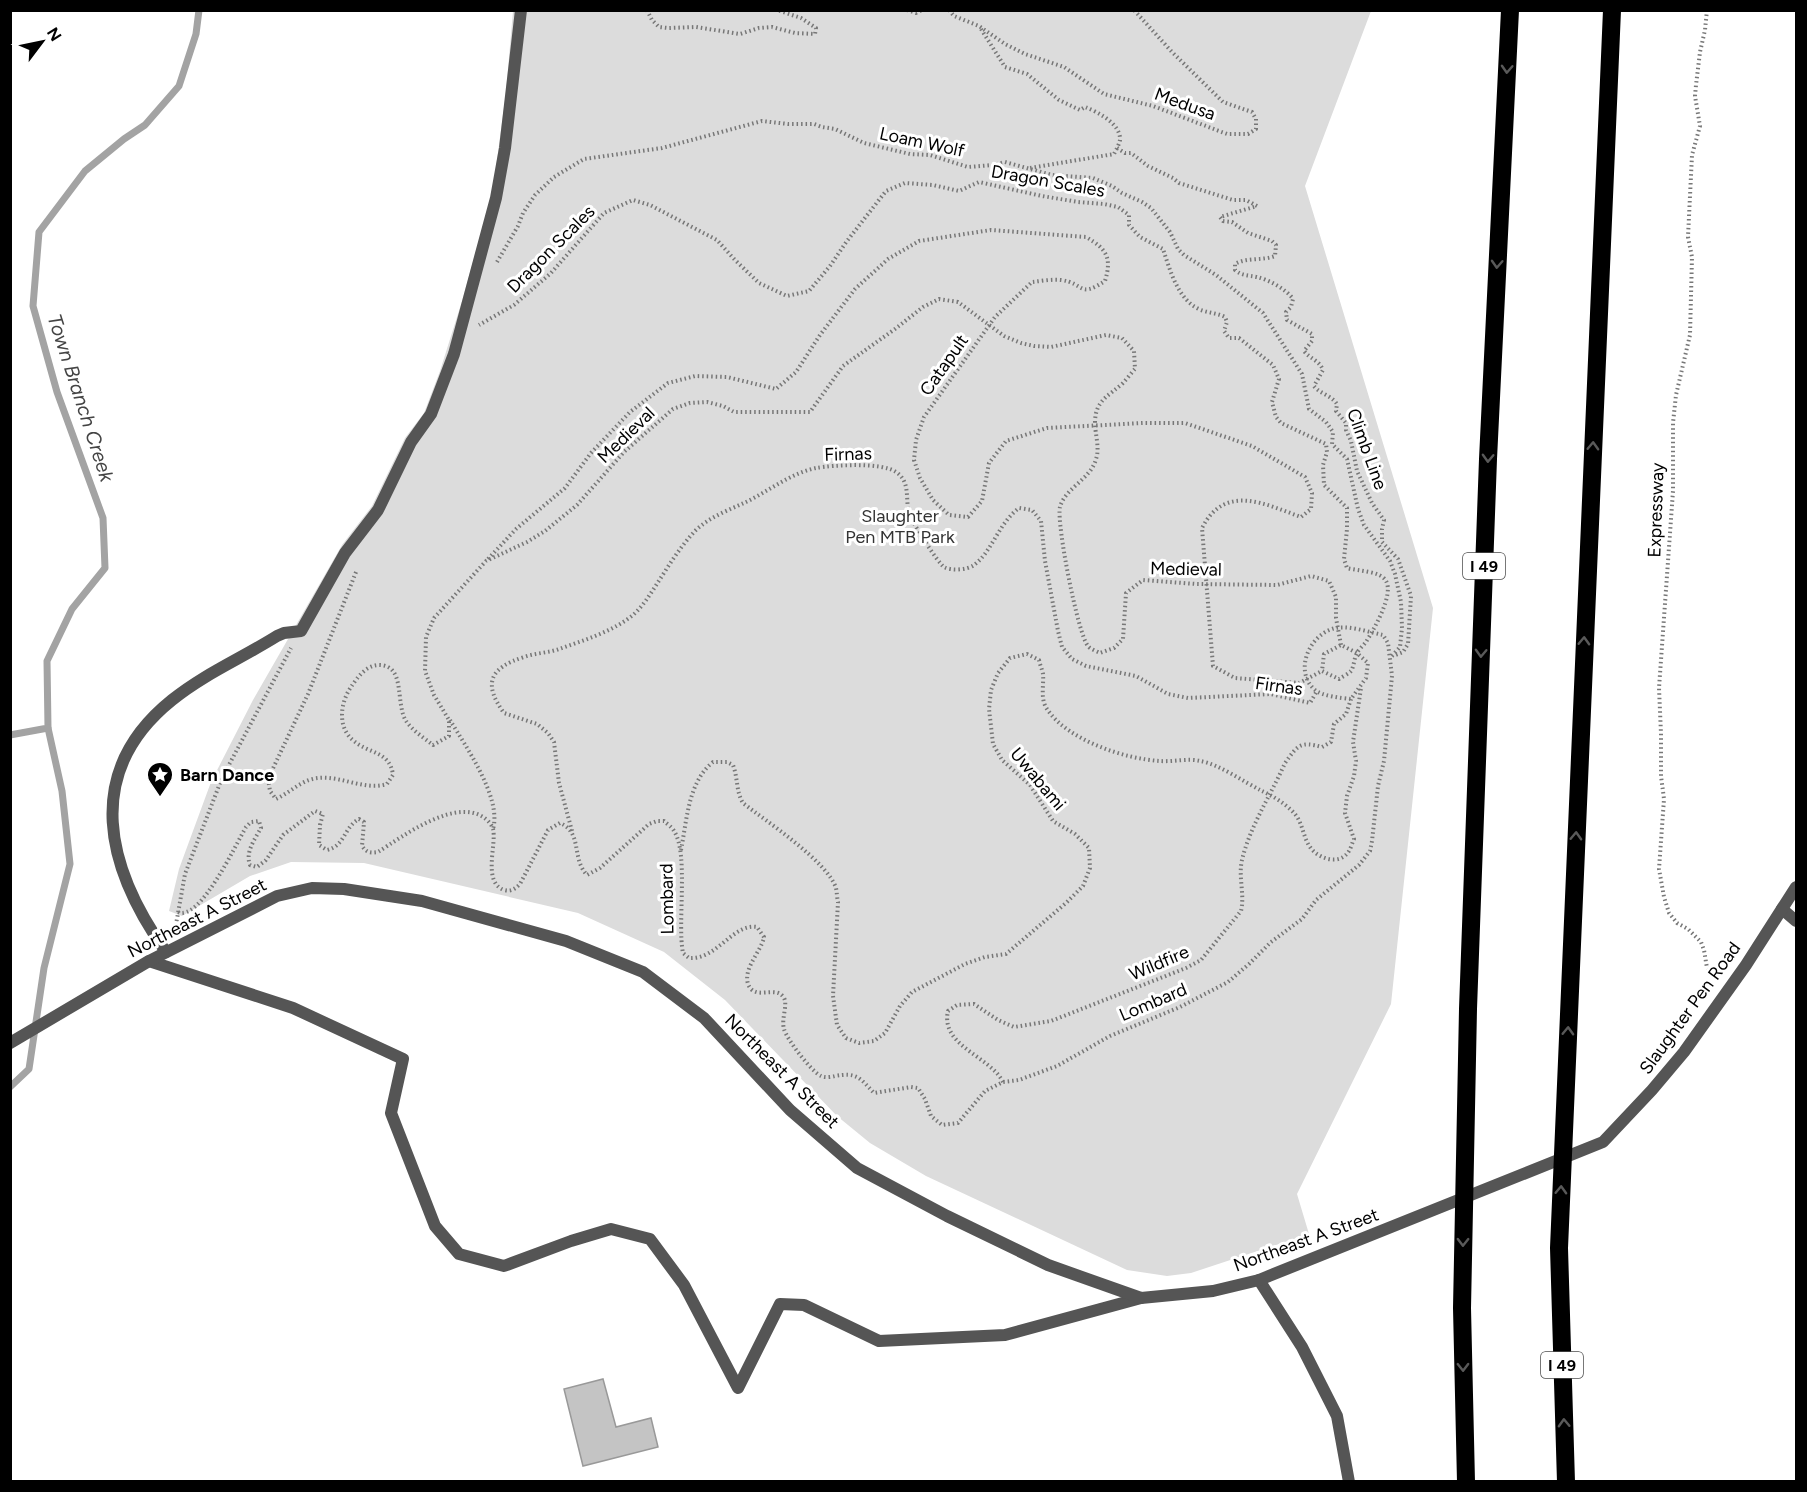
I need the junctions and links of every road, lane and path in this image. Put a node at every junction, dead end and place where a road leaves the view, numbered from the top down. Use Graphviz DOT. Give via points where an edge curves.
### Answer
graph roads {
  1 [pos="521,10"];
  2 [pos="647,10"];
  3 [pos="777,10"];
  4 [pos="907,10"];
  5 [pos="922,10"];
  6 [pos="949,10"];
  7 [pos="1134,10"];
  8 [pos="1510,10"];
  9 [pos="1611,10"];
  10 [pos="1707,10"];
  11 [pos="979,26"];
  12 [pos="1116,148"];
  13 [pos="1029,168"];
  14 [pos="494,266"];
  15 [pos="460,335"];
  16 [pos="486,561"];
  17 [pos="356,570"];
  18 [pos="301,632"];
  19 [pos="1341,645"];
  20 [pos="1357,653"];
  21 [pos="1390,658"];
  22 [pos="1322,671"];
  23 [pos="1362,685"];
  24 [pos="1317,691"];
  25 [pos="1351,699"];
  26 [pos="449,720"];
  27 [pos="1270,795"];
  28 [pos="493,829"];
  29 [pos="572,833"];
  30 [pos="680,857"];
  31 [pos="1797,887"];
  32 [pos="1782,909"];
  33 [pos="178,912"];
  34 [pos="1797,921"];
  35 [pos="169,950"];
  36 [pos="149,961"];
  37 [pos="1731,986"];
  38 [pos="10,1042"];
  39 [pos="1003,1082"];
  40 [pos="1603,1142"];
  41 [pos="1259,1280"];
  42 [pos="1141,1298"];
  43 [pos="1349,1482"];
  44 [pos="1466,1482"];
  45 [pos="1566,1482"];
  1 -- 15 [label="street" via="506,148"];
  2 -- 3 [label="path" via="659,27 696,27 740,34 772,27 815,34 816,28 809,23"];
  4 -- 5 [label="path"];
  6 -- 11 [label="path, Medusa"];
  7 -- 11 [label="path, Medusa" via="1223,102 1252,111 1256,129 1248,134 1227,135 1153,106 1104,94 1064,67 1025,54"];
  8 -- 44 [label="highway, I 49, one-way" via="1488,459 1468,1009 1462,1308"];
  45 -- 9 [label="highway, I 49, one-way" via="1559,1248"];
  10 -- 37 [label="path, Expressway" via="1695,96 1700,126 1692,155 1688,237 1692,257 1690,335 1671,437 1673,491 1659,688 1664,799 1659,869 1669,912 1701,942 1707,968"];
  11 -- 12 [label="path" via="1005,67 1027,74 1059,100 1107,118 1118,132 1120,142"];
  12 -- 13 [label="path" via="1114,154"];
  12 -- 21 [label="path, Climb Line" via="1179,183 1257,206 1220,217 1272,241 1276,245 1275,256 1237,262 1235,270 1240,275 1267,280 1288,292 1293,299 1286,312 1287,320 1311,334 1312,341 1304,351 1323,370 1314,386 1318,392 1332,397 1336,411 1346,423 1357,471 1384,520 1382,542 1398,559 1411,596 1408,644 1403,652"];
  13 -- 14 [label="path, Loam Wolf" via="1005,162 968,167 930,155 864,143 814,124 762,121 662,148 584,159 543,185"];
  13 -- 21 [label="path, Loam Wolf" via="1103,181 1142,202 1151,208 1184,255 1263,313 1302,375 1309,409 1326,422 1333,432 1332,444 1347,459 1364,525 1395,574 1402,628 1400,647"];
  15 -- 18 [label="street" via="431,414 411,442 378,510 345,553"];
  15 -- 20 [label="path, Dragon Scales" via="514,305 551,273 604,213 633,200 717,240 759,282 787,296 809,291 886,191 905,183 959,191 979,182 1118,207 1129,215 1129,225 1140,237 1163,249 1175,281 1188,300 1200,310 1224,317 1224,331 1229,338 1239,338 1273,365 1279,379 1272,402 1281,423 1326,444 1324,485 1347,508 1347,568 1376,573 1385,579 1389,589 1375,626"];
  16 -- 19 [label="path, Medieval" via="545,531 577,505 624,452 674,409 707,402 734,412 810,412 843,366 939,299 958,302 1004,336 1027,345 1051,347 1106,335 1122,338 1134,351 1134,369 1099,405 1095,422 1096,460 1060,505 1060,525 1077,617 1088,646 1100,653 1124,639 1126,593 1143,580 1277,585 1311,576 1329,581 1336,597"];
  16 -- 22 [label="path, Catapult" via="516,529 566,488 591,453 630,411 668,383 695,376 727,377 776,390 796,372 855,289 888,259 919,241 991,230 1086,237 1104,250 1110,266 1106,280 1084,291 1063,280 1032,282 994,317 924,417 914,460 920,478 933,500 949,514 968,517 982,501 989,463 1006,441 1047,428 1185,423 1252,446 1305,477 1312,493 1311,509 1301,517 1254,501 1228,501 1209,515 1202,528 1213,666 1235,678 1299,683"];
  16 -- 26 [label="path, Medieval" via="434,618 426,637 425,671"];
  17 -- 26 [label="path" via="308,694 268,779 270,791 276,799 308,780 330,778 377,787 387,784 393,775 392,765 345,732 340,710 358,676 373,665 386,665 395,672 399,706 406,722 433,745 449,736"];
  18 -- 33 [label="path" via="222,778 185,874"];
  18 -- 35 [label="street" via="277,636 185,690 147,724 121,766 112,815 116,848 139,908"];
  19 -- 20 [label="path"];
  19 -- 22 [label="path" via="1324,654"];
  20 -- 22 [label="path" via="1351,671 1339,679"];
  20 -- 23 [label="path" via="1368,663"];
  21 -- 24 [label="path, Lombard" via="1383,635 1333,628 1309,650 1304,664 1306,678"];
  21 -- 39 [label="path, Lombard" via="1392,676 1384,761 1370,851 1359,865 1228,982 1110,1036 1057,1066"];
  23 -- 25 [label="path"];
  23 -- 27 [label="path, Uwabami" via="1353,742 1356,761 1345,813 1354,839 1348,853 1340,859 1319,856 1310,847 1294,814"];
  24 -- 25 [label="path"];
  24 -- 29 [label="path, Firnas" via="1310,703 1271,694 1188,698 1168,694 1136,676 1086,666 1072,659 1062,647 1041,521 1032,510 1019,508 1008,516 973,566 945,568 909,514 904,480 896,472 873,465 818,468 804,471 696,529 641,607 621,623 555,651 513,661 492,679 491,692 504,713 537,724 554,742 559,783"];
  25 -- 27 [label="path, Wildfire" via="1346,714 1334,724 1331,742 1322,747 1302,744 1285,763"];
  26 -- 28 [label="path, Medieval" via="483,779 496,818"];
  27 -- 30 [label="path, Uwabami" via="1201,761 1142,760 1088,741 1056,721 1045,707 1039,660 1027,654 1010,658 991,690 993,744 1053,820 1089,848 1090,868 1083,886 1006,954 965,964 912,992 885,1033 874,1041 860,1043 846,1038 837,1025 834,1010 836,888 818,863 743,803 733,765 713,762 697,781"];
  27 -- 39 [label="path, Wildfire" via="1245,847 1241,911 1201,960 1051,1021 1014,1026 974,1004 957,1005 948,1011 946,1019 953,1036 992,1067"];
  28 -- 29 [label="path" via="493,876 501,889 507,891 520,884 548,830 560,823"];
  28 -- 33 [label="path" via="487,820 472,813 449,814 370,853 362,846 365,827 359,819 338,846 327,850 319,845 323,814 315,811 283,835 257,867 250,865 248,859 261,824 251,822 199,905 184,914"];
  29 -- 30 [label="path, Lombard" via="579,863 587,875 657,821 664,821 675,832"];
  30 -- 39 [label="path, Lombard" via="683,953 689,958 706,956 742,930 757,927 764,937 750,967 748,984 760,994 781,994 785,1000 784,1030 820,1076 860,1077 874,1093 918,1088 931,1116 942,1125 958,1123 986,1091"];
  31 -- 32 [label="street, Slaughter Pen Road"];
  32 -- 34 [label="street"];
  32 -- 37 [label="street, Slaughter Pen Road"];
  33 -- 35 [label="path"];
  35 -- 36 [label="street, Northeast A Street"];
  35 -- 42 [label="street, Northeast A Street" via="277,896 312,888 422,901 566,940 643,972 704,1018 790,1110 857,1168 1048,1265"];
  36 -- 38 [label="street, Northeast A Street"];
  36 -- 42 [label="street" via="293,1008 403,1059 391,1113 435,1226 459,1254 504,1266 611,1229 650,1239 684,1285 738,1388 780,1304 804,1305 879,1341 1005,1335"];
  37 -- 40 [label="street, Slaughter Pen Road" via="1684,1052"];
  40 -- 41 [label="street, Northeast A Street"];
  41 -- 42 [label="street, Northeast A Street" via="1213,1291"];
  41 -- 43 [label="street" via="1302,1347 1337,1416"];
}
